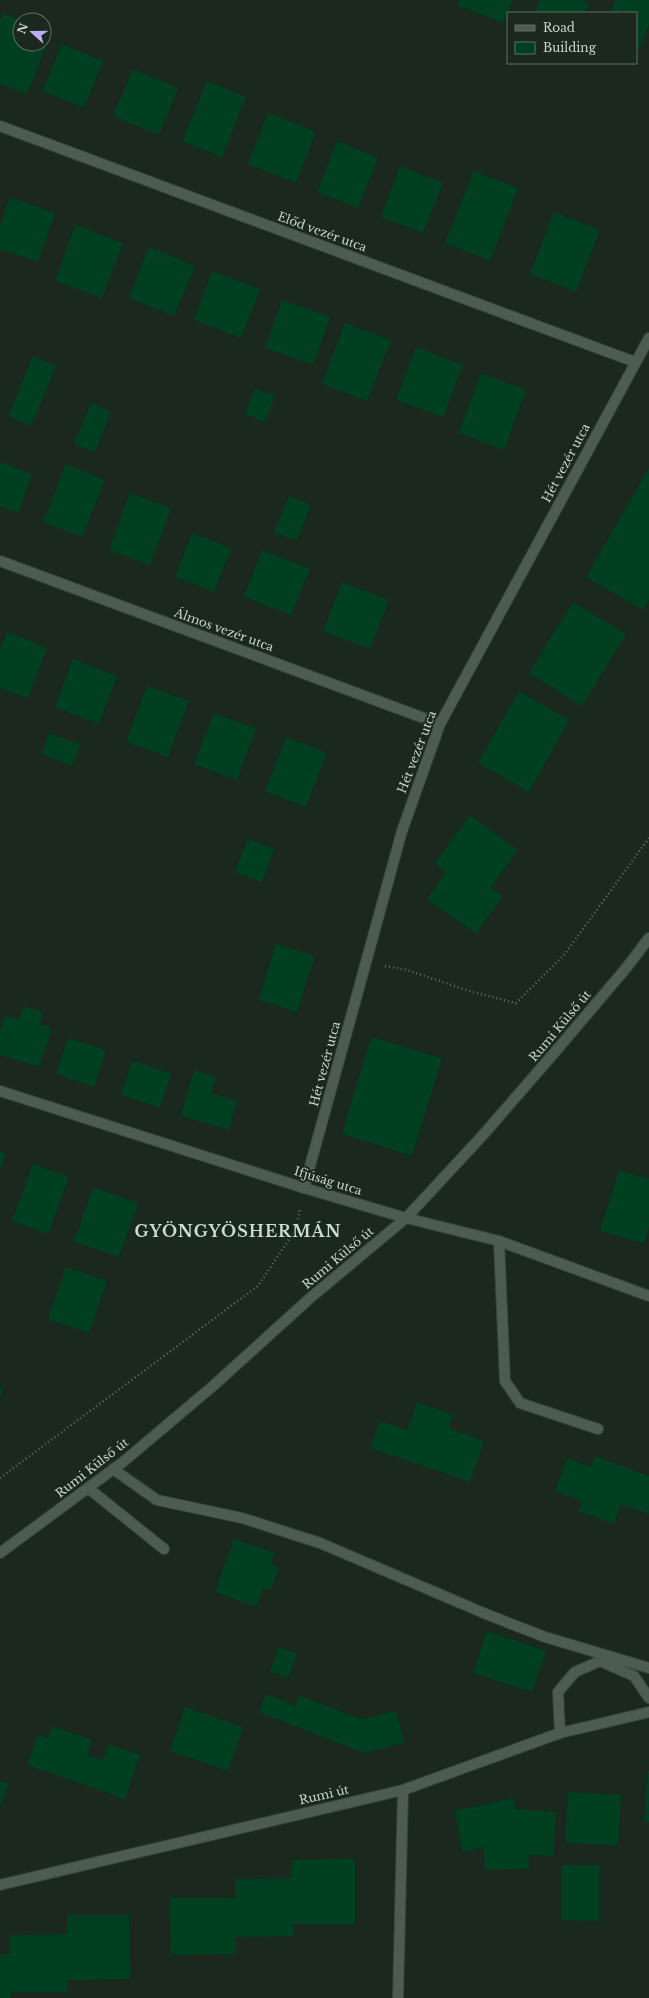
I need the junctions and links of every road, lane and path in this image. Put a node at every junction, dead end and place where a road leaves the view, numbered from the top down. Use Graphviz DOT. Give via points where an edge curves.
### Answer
graph roads {
  1 [pos="0,126"];
  2 [pos="649,338"];
  3 [pos="635,362"];
  4 [pos="0,561"];
  5 [pos="440,724"];
  6 [pos="649,838"];
  7 [pos="649,938"];
  8 [pos="366,962"];
  9 [pos="0,1091"];
  10 [pos="304,1188"];
  11 [pos="406,1218"];
  12 [pos="499,1241"];
  13 [pos="649,1296"];
  14 [pos="598,1429"];
  15 [pos="113,1469"];
  16 [pos="0,1478"];
  17 [pos="88,1488"];
  18 [pos="164,1549"];
  19 [pos="0,1553"];
  20 [pos="649,1668"];
  21 [pos="649,1698"];
  22 [pos="649,1712"];
  23 [pos="560,1733"];
  24 [pos="403,1790"];
  25 [pos="0,1885"];
  26 [pos="398,1998"];
  1 -- 3 [label="street, Előd vezér utca"];
  2 -- 3 [label="street, Hét vezér utca"];
  3 -- 5 [label="street, Hét vezér utca"];
  4 -- 5 [label="street, Álmos vezér utca"];
  5 -- 8 [label="street, Hét vezér utca" via="402,831"];
  6 -- 8 [label="path" via="564,955 516,1003 469,991 407,970"];
  7 -- 11 [label="street, Rumi Külső út" via="545,1064"];
  8 -- 10 [label="street, Hét vezér utca"];
  9 -- 10 [label="street, Ifjúság utca"];
  10 -- 11 [label="street, Ifjúság utca"];
  10 -- 16 [label="path" via="296,1229 258,1286"];
  11 -- 12 [label="street, Ifjúság utca"];
  11 -- 15 [label="street, Rumi Külső út" via="309,1299 213,1386"];
  12 -- 13 [label="street, Ifjúság utca"];
  12 -- 14 [label="street" via="505,1381 520,1403"];
  15 -- 17 [label="street, Rumi Külső út"];
  15 -- 20 [label="street" via="157,1500 242,1518 320,1543 545,1637"];
  17 -- 18 [label="street"];
  17 -- 19 [label="street, Rumi Külső út"];
  21 -- 23 [label="street" via="634,1676 600,1661 575,1672 558,1692"];
  22 -- 23 [label="street, Rumi út"];
  23 -- 24 [label="street, Rumi út"];
  24 -- 25 [label="street, Rumi út"];
  24 -- 26 [label="street"];
}
